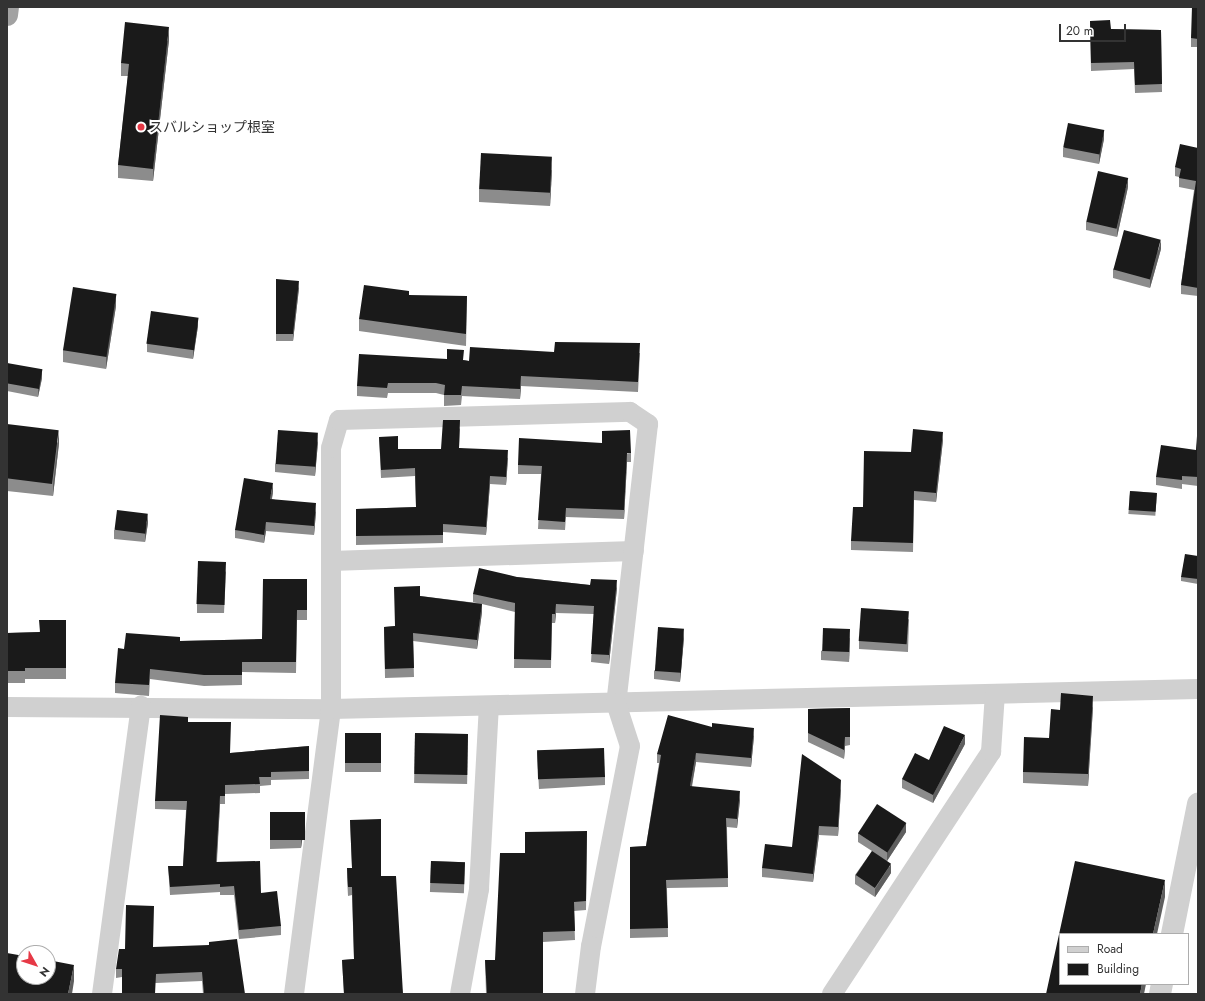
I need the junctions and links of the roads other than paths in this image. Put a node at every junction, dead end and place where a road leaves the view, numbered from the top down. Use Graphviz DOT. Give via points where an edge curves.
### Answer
graph roads {
  1 [pos="8,7"];
  2 [pos="7,15"];
  3 [pos="634,550"];
  4 [pos="331,561"];
  5 [pos="1198,689"];
  6 [pos="995,694"];
  7 [pos="616,703"];
  8 [pos="141,706"];
  9 [pos="489,706"];
  10 [pos="7,707"];
  11 [pos="331,709"];
  12 [pos="1198,804"];
  13 [pos="1172,933"];
  14 [pos="102,994"];
  15 [pos="294,994"];
  16 [pos="460,994"];
  17 [pos="585,994"];
  18 [pos="832,994"];
  1 -- 2 [label="highway"];
  3 -- 4 [label="street"];
  3 -- 4 [label="street" via="648,424 630,412 405,417 339,420 331,448"];
  3 -- 7 [label="street"];
  4 -- 11 [label="street"];
  5 -- 6 [label="street"];
  6 -- 7 [label="street"];
  6 -- 18 [label="street" via="990,752"];
  7 -- 9 [label="street"];
  7 -- 17 [label="street" via="630,746 591,946"];
  8 -- 10 [label="street"];
  8 -- 11 [label="street"];
  8 -- 14 [label="street"];
  9 -- 11 [label="street"];
  9 -- 16 [label="street" via="479,889"];
  11 -- 15 [label="street"];
  12 -- 13 [label="street"];
}
